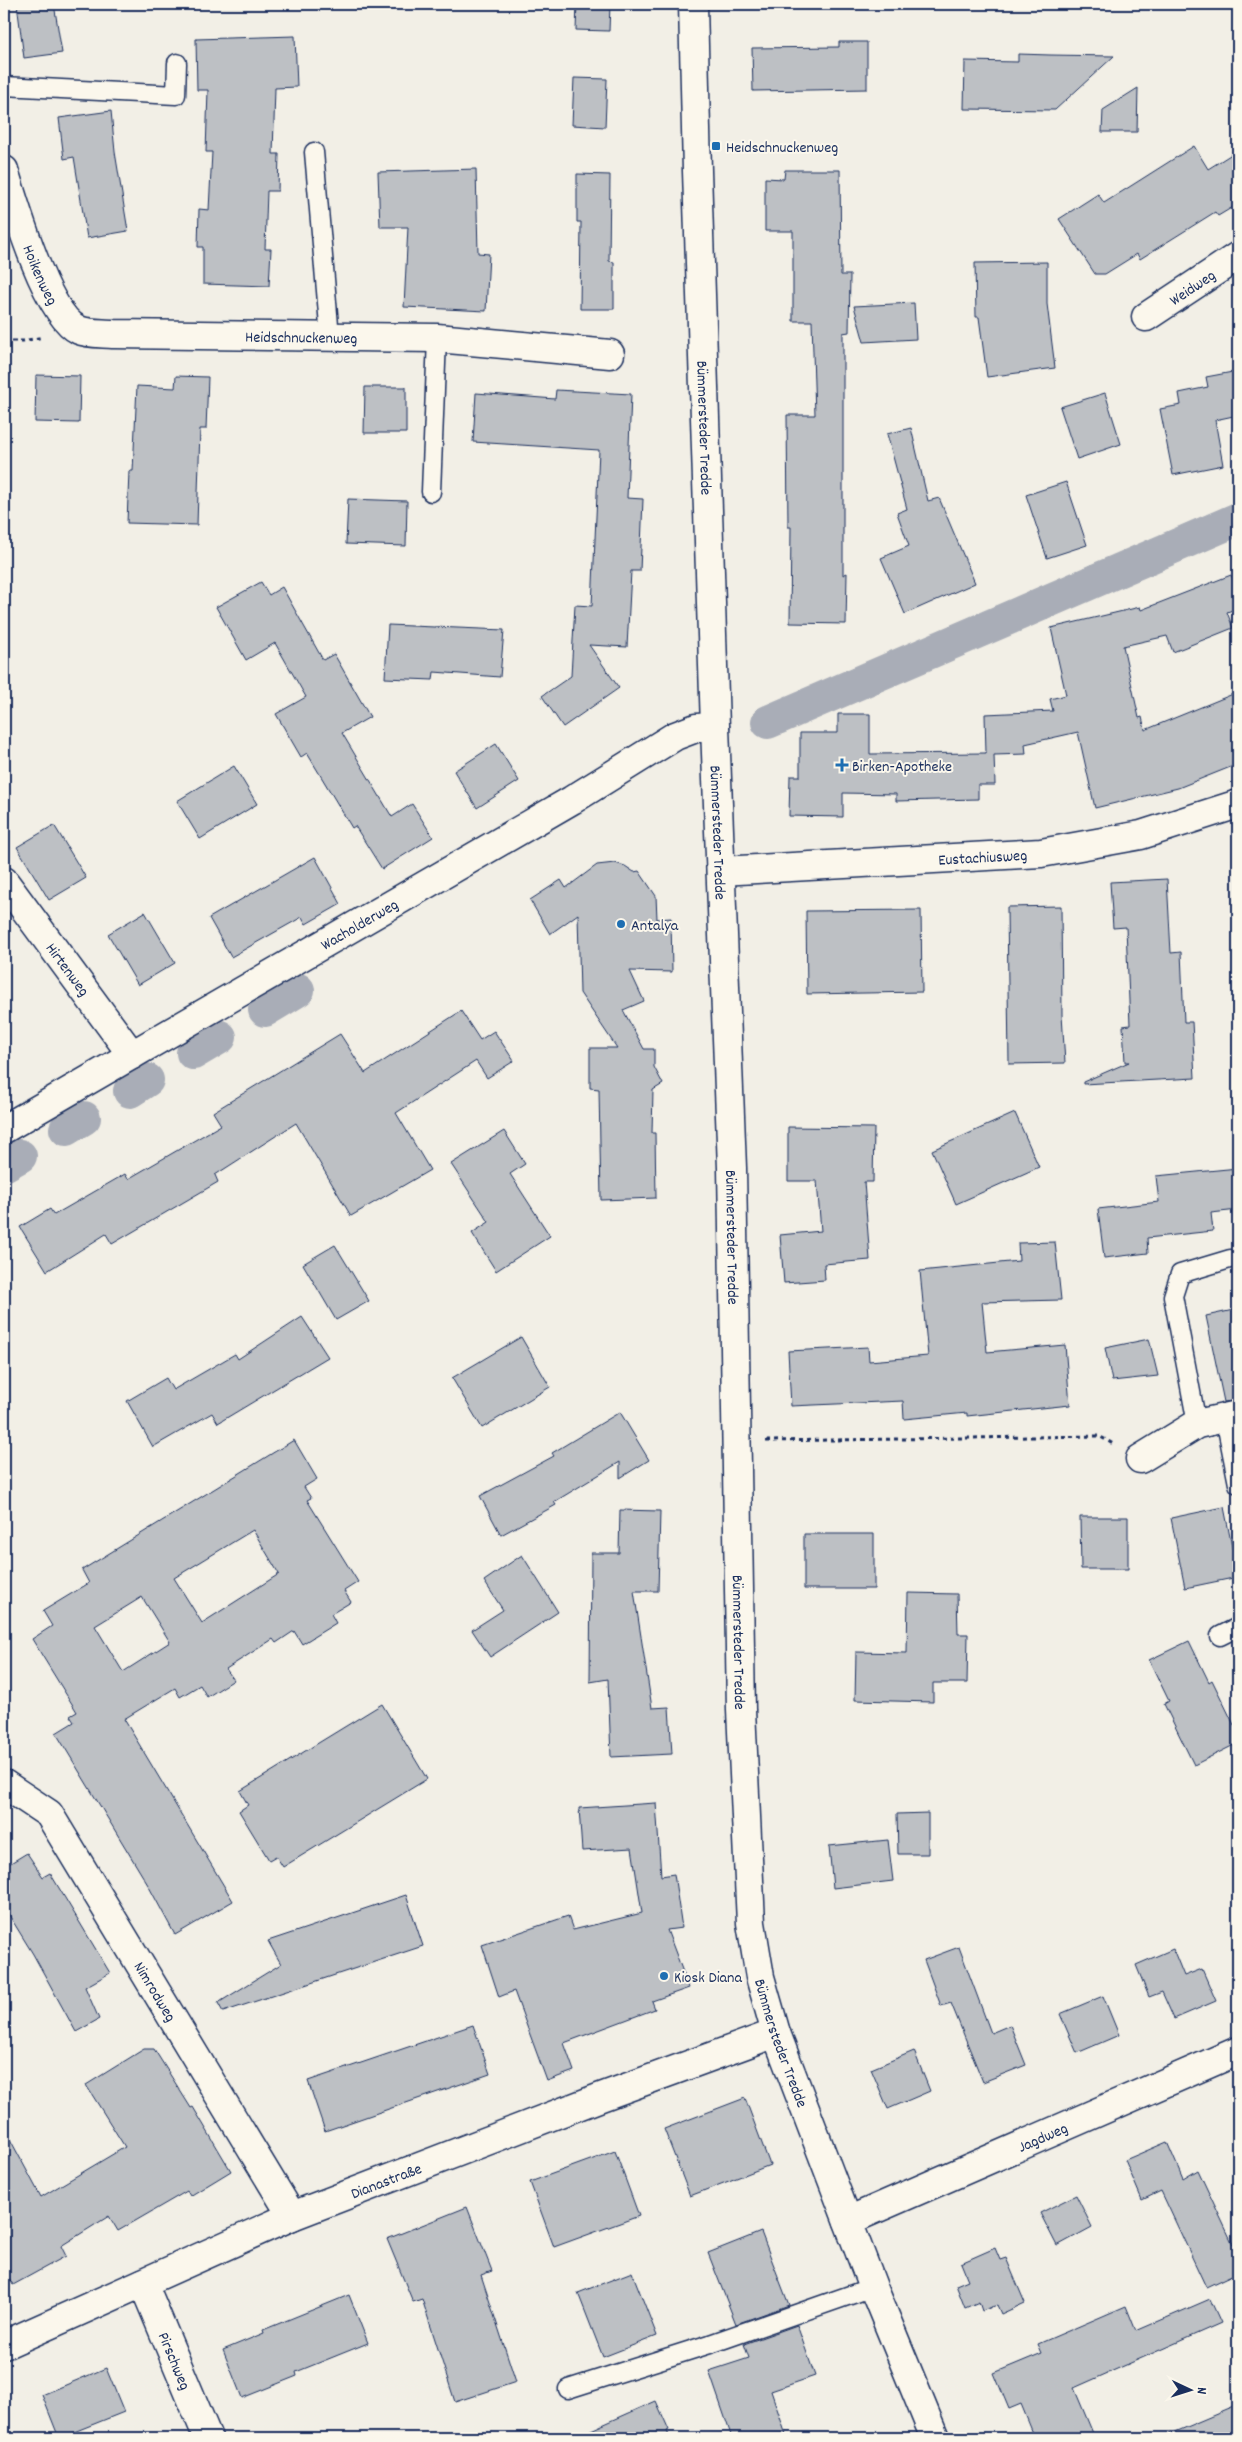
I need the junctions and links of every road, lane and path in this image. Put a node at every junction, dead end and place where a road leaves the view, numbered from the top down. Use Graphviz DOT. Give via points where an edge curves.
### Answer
graph roads {
  1 [pos="693,4"];
  2 [pos="177,63"];
  3 [pos="4,86"];
  4 [pos="314,152"];
  5 [pos="4,170"];
  6 [pos="1238,256"];
  7 [pos="1146,318"];
  8 [pos="66,319"];
  9 [pos="330,337"];
  10 [pos="437,338"];
  11 [pos="4,341"];
  12 [pos="610,354"];
  13 [pos="431,492"];
  14 [pos="715,727"];
  15 [pos="1238,804"];
  16 [pos="721,870"];
  17 [pos="4,881"];
  18 [pos="132,1055"];
  19 [pos="4,1129"];
  20 [pos="1230,1259"];
  21 [pos="1232,1417"];
  22 [pos="1198,1424"];
  23 [pos="738,1441"];
  24 [pos="1140,1459"];
  25 [pos="1238,1484"];
  26 [pos="1238,1627"];
  27 [pos="1220,1636"];
  28 [pos="4,1784"];
  29 [pos="776,2033"];
  30 [pos="1238,2051"];
  31 [pos="292,2216"];
  32 [pos="848,2221"];
  33 [pos="143,2283"];
  34 [pos="874,2287"];
  35 [pos="4,2345"];
  36 [pos="568,2389"];
  37 [pos="208,2438"];
  38 [pos="935,2438"];
  1 -- 14 [label="street, Bümmersteder Tredde"];
  2 -- 3 [label="lane" via="176,95"];
  4 -- 9 [label="lane"];
  5 -- 8 [label="street, Hoikenweg" via="20,224 53,300"];
  6 -- 7 [label="street, Weidweg"];
  8 -- 9 [label="street, Heidschnuckenweg" via="79,330 113,334"];
  8 -- 11 [label="path" via="51,334 23,341"];
  9 -- 10 [label="street, Heidschnuckenweg"];
  10 -- 12 [label="street, Heidschnuckenweg"];
  10 -- 13 [label="lane"];
  14 -- 16 [label="street, Bümmersteder Tredde"];
  14 -- 18 [label="street, Wacholderweg" via="696,728 675,736 572,800"];
  15 -- 16 [label="street, Eustachiusweg" via="1141,835 1041,853"];
  16 -- 23 [label="street, Bümmersteder Tredde"];
  17 -- 18 [label="street, Hirtenweg"];
  18 -- 19 [label="street, Wacholderweg"];
  20 -- 22 [label="lane" via="1180,1274 1173,1296"];
  21 -- 22 [label="street"];
  21 -- 25 [label="lane"];
  22 -- 24 [label="street"];
  23 -- 24 [label="path" via="1099,1436"];
  23 -- 29 [label="street, Bümmersteder Tredde" via="741,1710 751,1922 760,1977"];
  26 -- 27 [label="lane"];
  28 -- 31 [label="street, Nimrodweg" via="49,1814"];
  29 -- 31 [label="street, Dianastraße"];
  29 -- 32 [label="street, Bümmersteder Tredde"];
  30 -- 32 [label="street, Jagdweg"];
  31 -- 33 [label="street, Dianastraße"];
  32 -- 34 [label="street, Bümmersteder Tredde"];
  33 -- 35 [label="street, Dianastraße"];
  33 -- 37 [label="street, Pirschweg"];
  34 -- 36 [label="lane"];
  34 -- 38 [label="street, Bümmersteder Tredde"];
}
